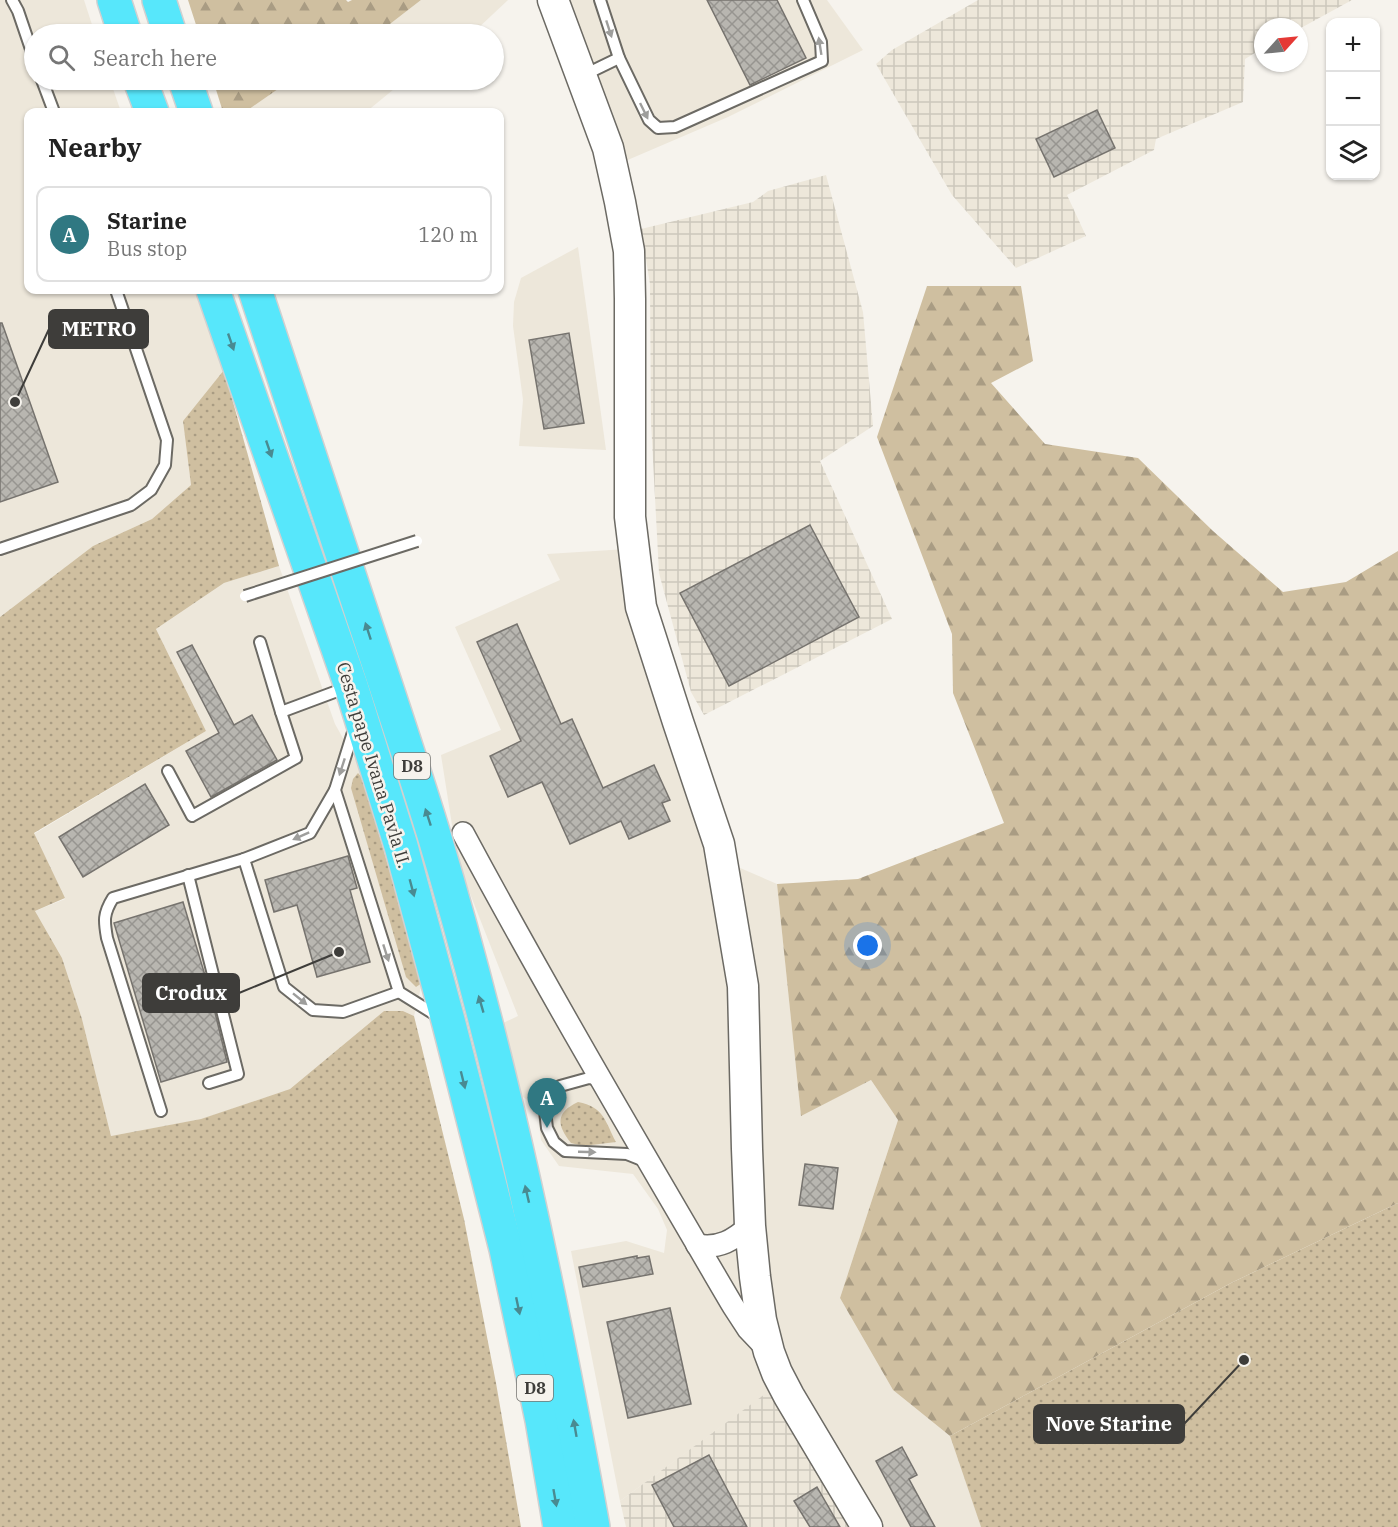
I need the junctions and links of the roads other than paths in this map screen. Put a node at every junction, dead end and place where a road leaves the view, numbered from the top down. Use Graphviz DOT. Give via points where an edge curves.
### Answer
graph roads {
  1 [pos="12,0"];
  2 [pos="114,0"];
  3 [pos="159,0"];
  4 [pos="553,0"];
  5 [pos="600,0"];
  6 [pos="803,0"];
  7 [pos="122,24"];
  8 [pos="167,24"];
  9 [pos="24,29"];
  10 [pos="619,58"];
  11 [pos="582,77"];
  12 [pos="46,90"];
  13 [pos="144,90"];
  14 [pos="188,90"];
  15 [pos="52,108"];
  16 [pos="150,108"];
  17 [pos="195,108"];
  18 [pos="117,294"];
  19 [pos="214,294"];
  20 [pos="256,294"];
  21 [pos="417,541"];
  22 [pos="0,549"];
  23 [pos="245,596"];
  24 [pos="260,642"];
  25 [pos="355,699"];
  26 [pos="281,712"];
  27 [pos="168,771"];
  28 [pos="334,790"];
  29 [pos="463,833"];
  30 [pos="244,859"];
  31 [pos="188,876"];
  32 [pos="399,992"];
  33 [pos="449,1024"];
  34 [pos="602,1082"];
  35 [pos="209,1083"];
  36 [pos="160,1111"];
  37 [pos="650,1163"];
  38 [pos="750,1226"];
  39 [pos="697,1245"];
  40 [pos="769,1352"];
  41 [pos="560,1527"];
  42 [pos="592,1527"];
  43 [pos="867,1527"];
  1 -- 9 [label="lane"];
  2 -- 7 [label="highway"];
  3 -- 8 [label="highway"];
  4 -- 11 [label="street"];
  5 -- 10 [label="lane, one-way"];
  10 -- 6 [label="lane, one-way" via="649,120 658,128 675,127 822,61 821,42"];
  10 -- 11 [label="lane"];
  11 -- 38 [label="street" via="608,148 629,251 630,517 641,608 719,844 743,986"];
  12 -- 15 [label="lane"];
  13 -- 16 [label="highway"];
  14 -- 17 [label="highway"];
  18 -- 22 [label="lane" via="167,440 165,465 151,490 131,505"];
  19 -- 25 [label="highway, Cesta pape Ivana Pavla II. / D8, one-way"];
  42 -- 20 [label="highway, Cesta pape Ivana Pavla II. / D8, one-way" via="527,1193 485,1020 434,835"];
  21 -- 23 [label="lane, bridge"];
  24 -- 26 [label="lane"];
  25 -- 26 [label="lane"];
  25 -- 28 [label="lane, one-way"];
  25 -- 33 [label="highway, Cesta pape Ivana Pavla II. / D8, one-way"];
  26 -- 27 [label="lane" via="296,758 192,816"];
  28 -- 30 [label="lane, one-way" via="310,833"];
  28 -- 32 [label="lane, one-way"];
  29 -- 34 [label="street"];
  30 -- 31 [label="lane"];
  30 -- 32 [label="lane, one-way" via="284,987 313,1010 343,1012"];
  31 -- 35 [label="lane" via="238,1074"];
  31 -- 36 [label="lane" via="113,898 104,921"];
  32 -- 33 [label="lane"];
  33 -- 41 [label="highway, Cesta pape Ivana Pavla II. / D8, one-way" via="506,1249"];
  34 -- 37 [label="street"];
  34 -- 37 [label="lane, one-way" via="589,1078 573,1082 560,1086 548,1098 547,1128 554,1142 566,1151 627,1154"];
  37 -- 39 [label="street"];
  38 -- 39 [label="street" via="723,1243"];
  38 -- 40 [label="street" via="761,1320"];
  39 -- 40 [label="street" via="748,1329"];
  40 -- 43 [label="street" via="789,1396"];
}
